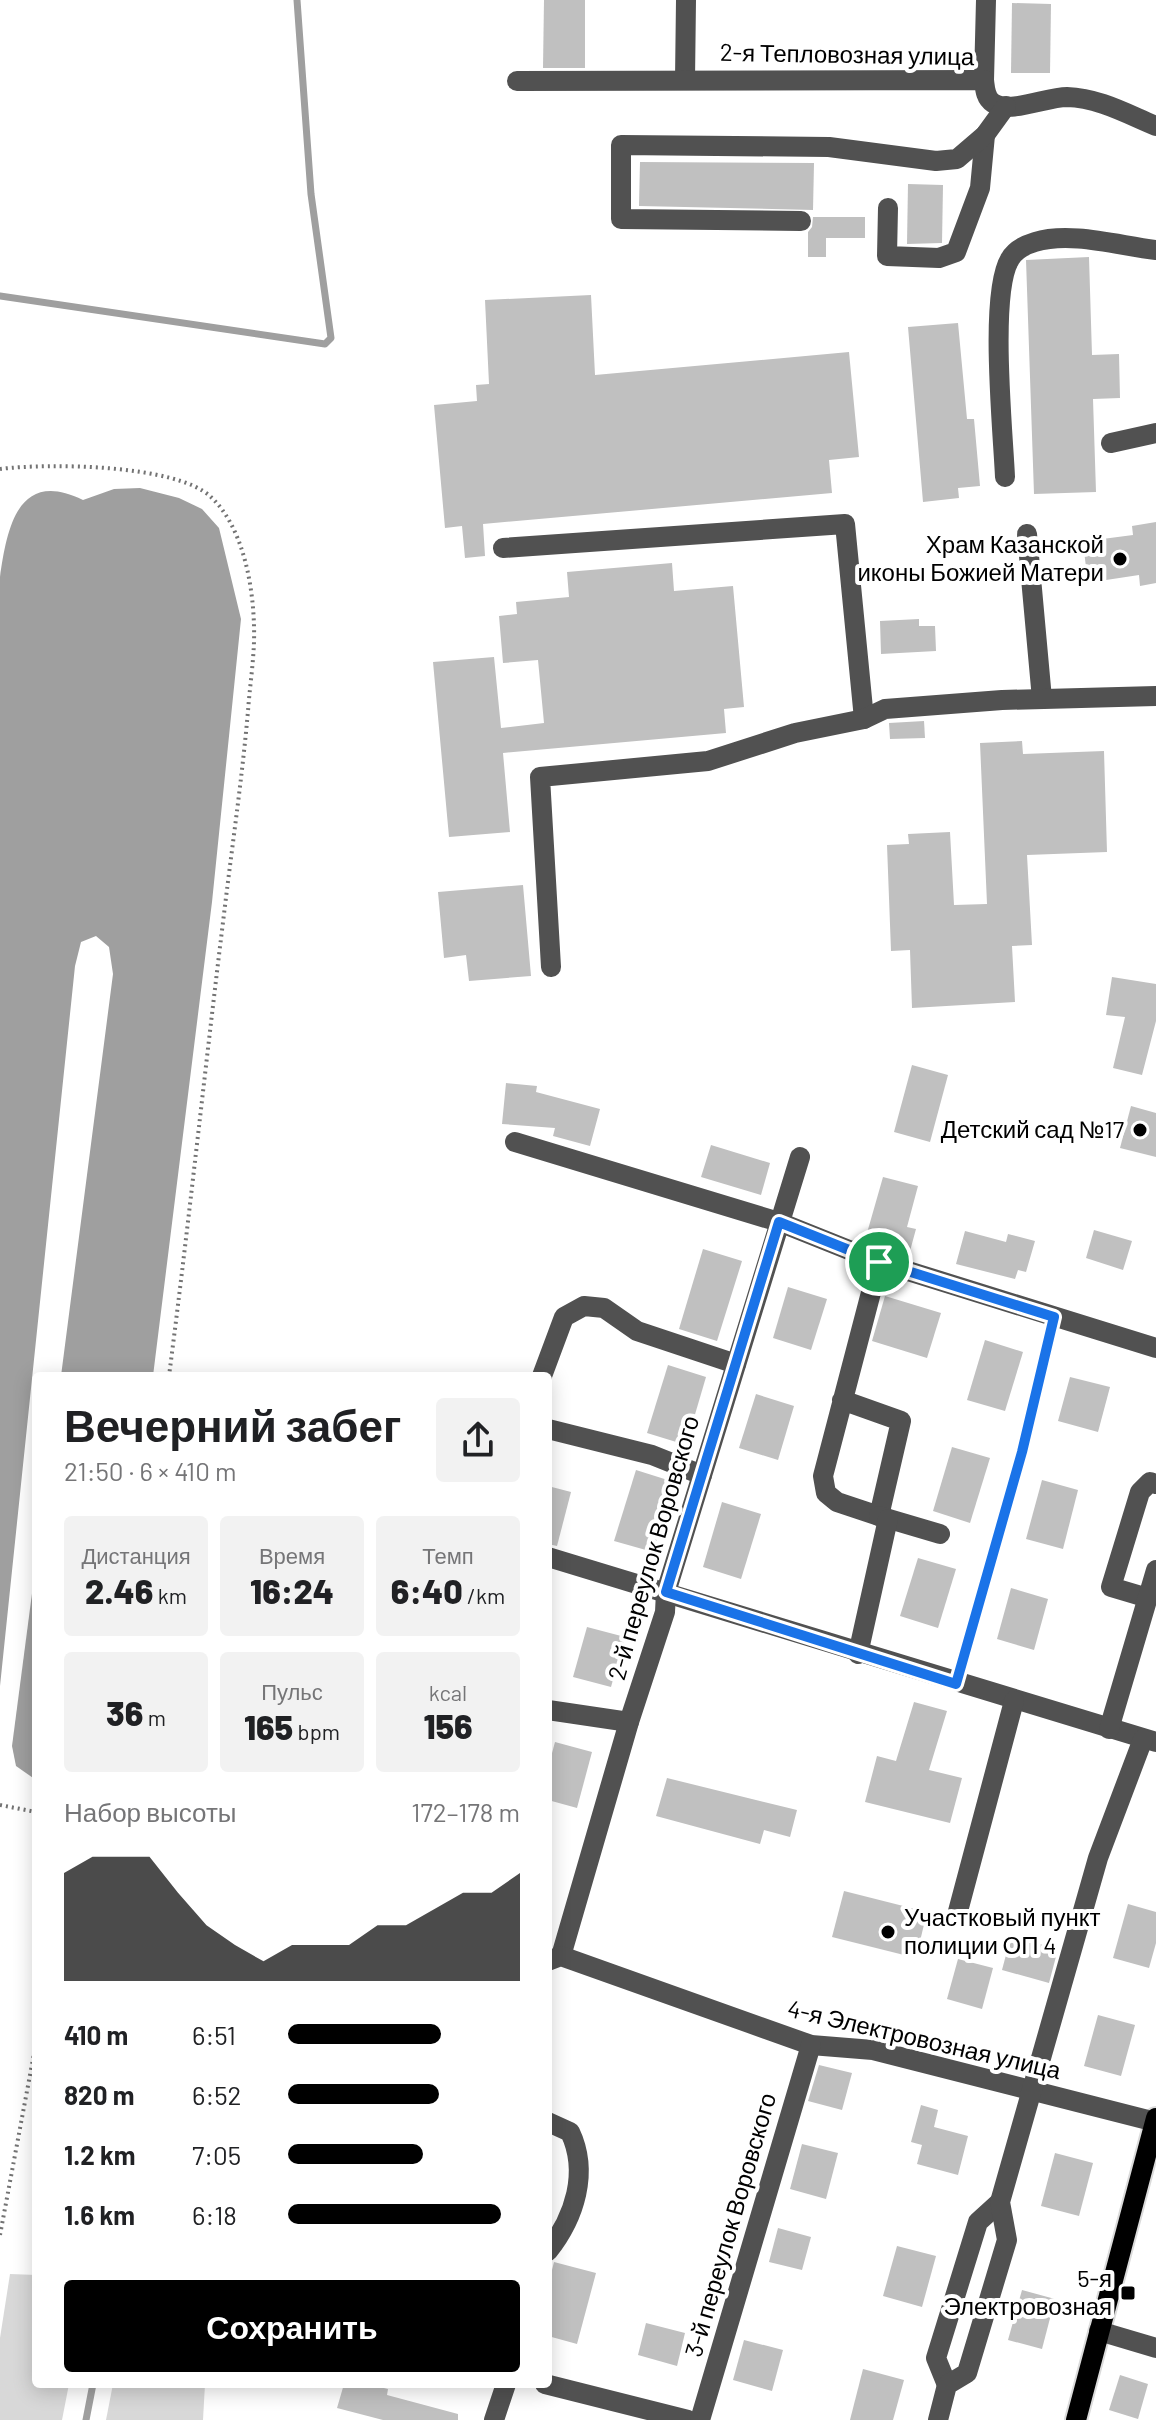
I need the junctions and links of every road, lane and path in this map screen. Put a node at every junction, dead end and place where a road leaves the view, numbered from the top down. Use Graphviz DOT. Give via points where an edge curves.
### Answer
graph roads {
  1 [pos="686,0"];
  2 [pos="986,0"];
  3 [pos="685,80"];
  4 [pos="984,80"];
  5 [pos="517,81"];
  6 [pos="1006,106"];
  7 [pos="1156,126"];
  8 [pos="985,135"];
  9 [pos="888,208"];
  10 [pos="801,221"];
  11 [pos="1156,250"];
  12 [pos="1156,433"];
  13 [pos="1111,443"];
  14 [pos="0,469"];
  15 [pos="1005,477"];
  16 [pos="1027,534"];
  17 [pos="503,548"];
  18 [pos="1156,696"];
  19 [pos="1042,699"];
  20 [pos="864,719"];
  21 [pos="551,967"];
  22 [pos="515,1142"];
  23 [pos="800,1157"];
  24 [pos="779,1222"];
  25 [pos="879,1262"];
  26 [pos="1054,1317"];
  27 [pos="1156,1348"];
  28 [pos="736,1364"];
  29 [pos="169,1372"];
  30 [pos="543,1372"];
  31 [pos="842,1400"];
  32 [pos="552,1430"];
  33 [pos="702,1475"];
  34 [pos="1156,1484"];
  35 [pos="883,1518"];
  36 [pos="940,1534"];
  37 [pos="552,1558"];
  38 [pos="1156,1570"];
  39 [pos="666,1592"];
  40 [pos="1148,1598"];
  41 [pos="858,1654"];
  42 [pos="956,1684"];
  43 [pos="1014,1701"];
  44 [pos="552,1711"];
  45 [pos="629,1722"];
  46 [pos="1109,1729"];
  47 [pos="1149,1740"];
  48 [pos="0,1805"];
  49 [pos="32,1811"];
  50 [pos="957,1915"];
  51 [pos="554,1958"];
  52 [pos="811,2045"];
  53 [pos="32,2064"];
  54 [pos="1031,2091"];
  55 [pos="1156,2120"];
  56 [pos="552,2124"];
  57 [pos="1000,2202"];
  58 [pos="0,2235"];
  59 [pos="552,2244"];
  60 [pos="1099,2331"];
  61 [pos="1156,2348"];
  62 [pos="947,2385"];
  63 [pos="552,2386"];
  64 [pos="505,2388"];
  65 [pos="660,2417"];
  66 [pos="494,2420"];
  67 [pos="688,2420"];
  68 [pos="700,2420"];
  69 [pos="938,2420"];
  70 [pos="1076,2420"];
  1 -- 3 [label="street"];
  2 -- 4 [label="street"];
  3 -- 4 [label="street, 2-я Тепловозная улица"];
  3 -- 5 [label="street, 2-я Тепловозная улица"];
  4 -- 6 [label="street, 2-я Тепловозная улица" via="986,95"];
  6 -- 7 [label="street" via="1064,97 1089,99"];
  6 -- 8 [label="street"];
  8 -- 9 [label="street" via="980,188 956,252 939,258 887,256"];
  8 -- 10 [label="street" via="957,159 936,161 829,147 621,145 621,219"];
  11 -- 15 [label="street" via="1059,239 1035,242 1009,260 999,292"];
  12 -- 13 [label="street"];
  14 -- 29 [label="path" via="102,468 190,482 227,516 250,589 254,626 244,754"];
  16 -- 19 [label="street"];
  17 -- 20 [label="street" via="845,524"];
  18 -- 19 [label="street"];
  19 -- 20 [label="street" via="885,709"];
  20 -- 21 [label="street" via="795,733 708,761 540,777"];
  22 -- 24 [label="street"];
  23 -- 24 [label="street, 2-й переулок Воровского"];
  24 -- 25 [label="street"];
  24 -- 28 [label="street, 2-й переулок Воровского"];
  25 -- 26 [label="street"];
  25 -- 31 [label="street"];
  26 -- 27 [label="street"];
  26 -- 42 [label="path"];
  28 -- 30 [label="street" via="637,1331 604,1308 584,1306 564,1317"];
  28 -- 33 [label="street, 2-й переулок Воровского"];
  31 -- 35 [label="street" via="823,1476 826,1493"];
  31 -- 35 [label="street" via="901,1421"];
  32 -- 33 [label="street" via="652,1455"];
  33 -- 39 [label="street, 2-й переулок Воровского"];
  34 -- 40 [label="street" via="1150,1482 1140,1492 1111,1587"];
  35 -- 36 [label="street"];
  35 -- 41 [label="street"];
  37 -- 39 [label="street"];
  38 -- 40 [label="street"];
  39 -- 41 [label="street"];
  39 -- 45 [label="street, 2-й переулок Воровского" via="665,1612"];
  40 -- 46 [label="street"];
  41 -- 42 [label="street"];
  42 -- 43 [label="street"];
  43 -- 46 [label="street"];
  43 -- 50 [label="street"];
  44 -- 45 [label="street"];
  45 -- 51 [label="street, 2-й переулок Воровского"];
  46 -- 47 [label="street"];
  47 -- 54 [label="street" via="1098,1858"];
  48 -- 49 [label="path"];
  51 -- 52 [label="street, 4-я Электровозная улица"];
  52 -- 54 [label="street, 4-я Электровозная улица" via="873,2050"];
  52 -- 68 [label="street, 3-й переулок Воровского"];
  53 -- 58 [label="path"];
  54 -- 55 [label="street, 4-я Электровозная улица"];
  54 -- 57 [label="street"];
  55 -- 60 [label="main road"];
  56 -- 59 [label="street" via="570,2132 580,2154 571,2212"];
  57 -- 62 [label="street" via="1007,2240 967,2373"];
  57 -- 62 [label="street" via="978,2222 936,2358"];
  60 -- 61 [label="street"];
  60 -- 70 [label="main road"];
  62 -- 69 [label="street"];
  63 -- 65 [label="street"];
  64 -- 66 [label="street"];
  65 -- 67 [label="street"];
}
